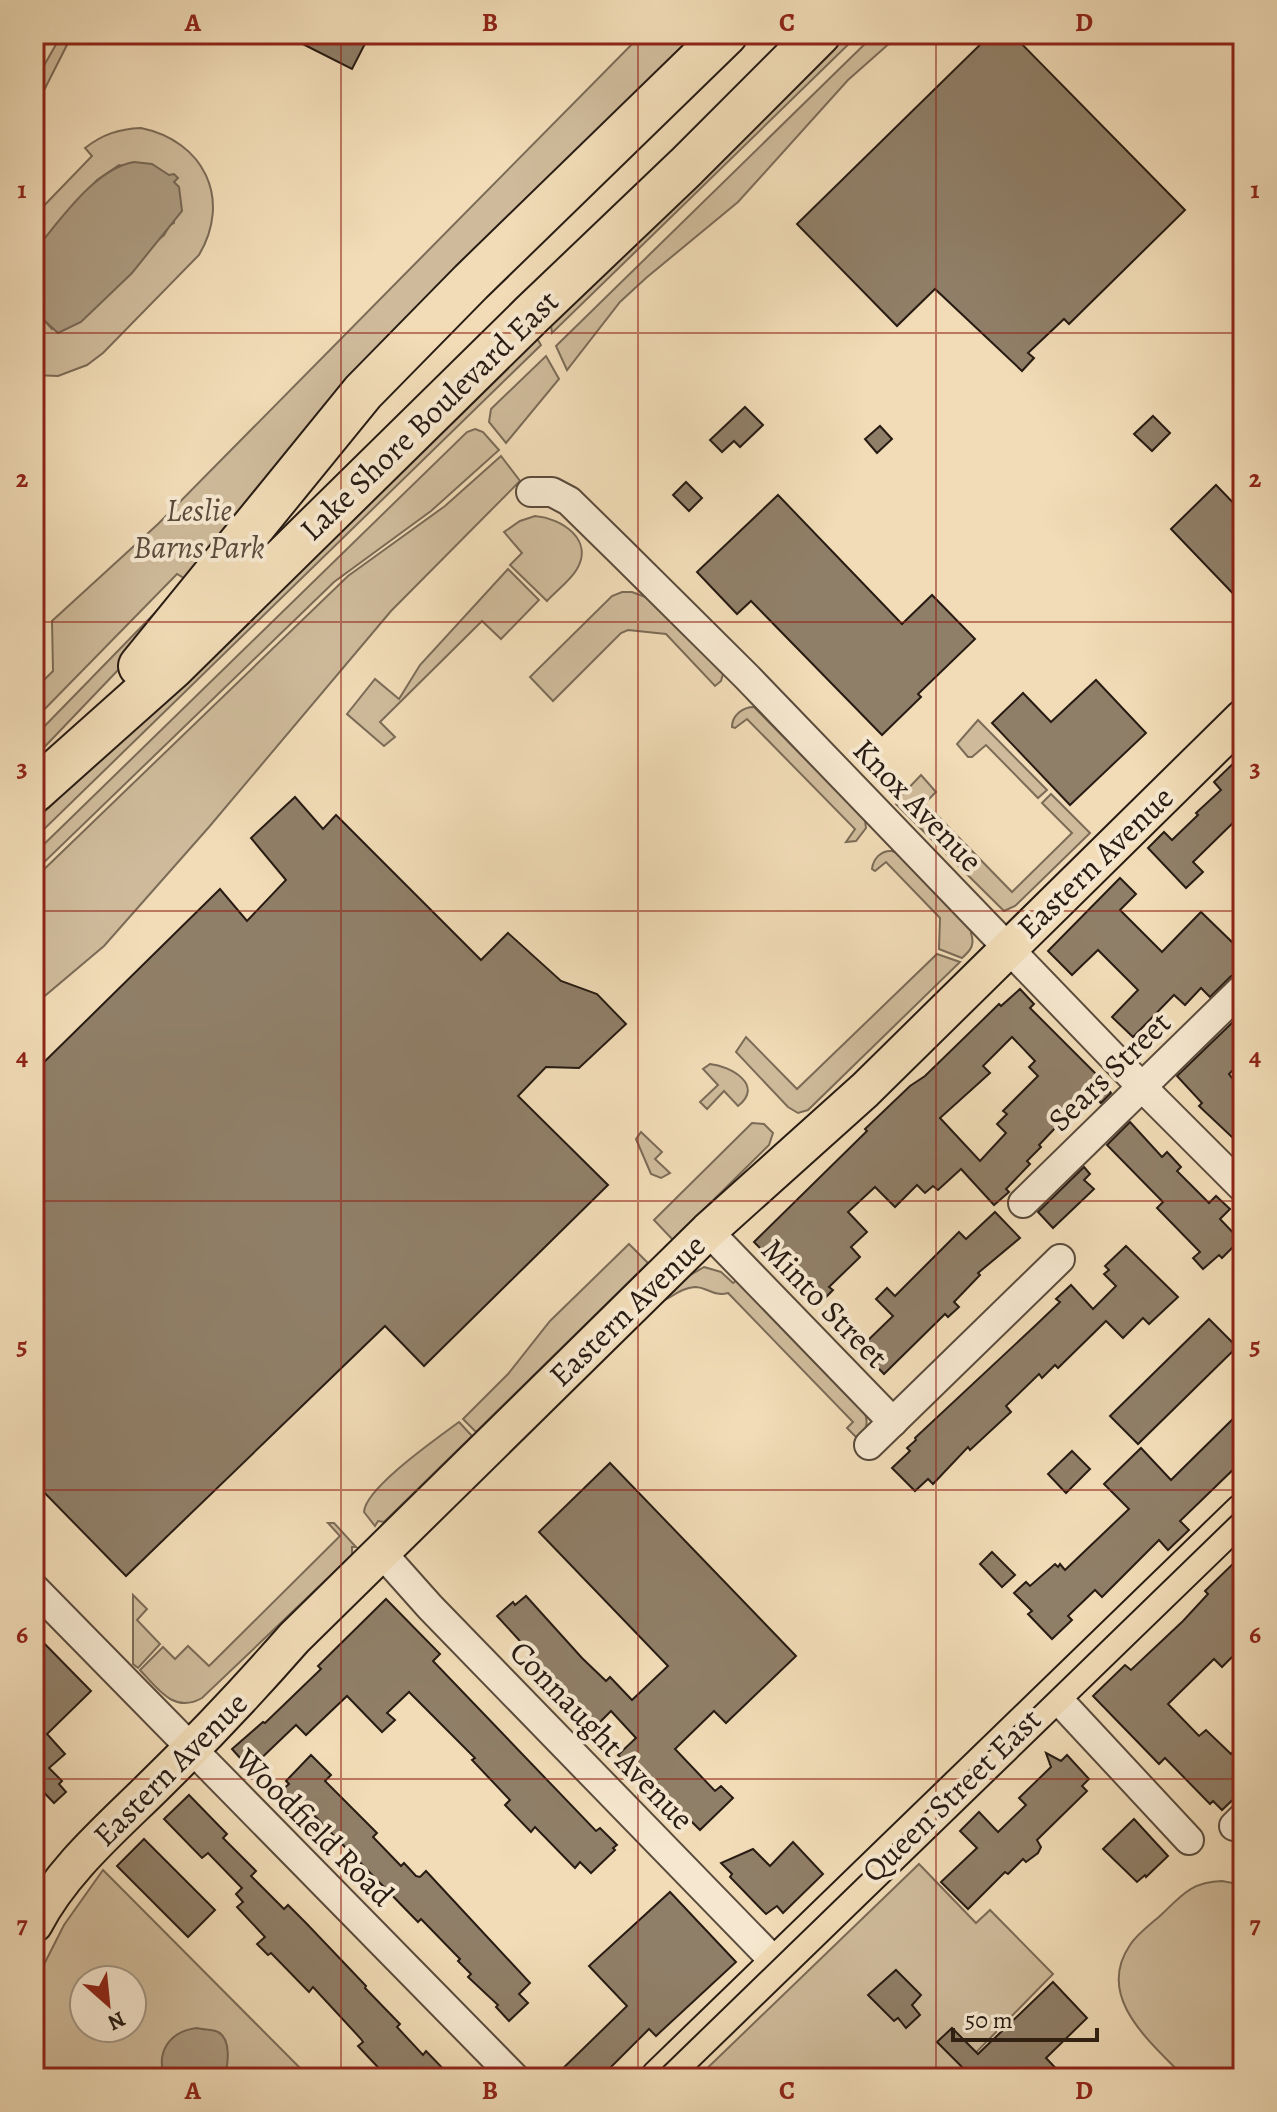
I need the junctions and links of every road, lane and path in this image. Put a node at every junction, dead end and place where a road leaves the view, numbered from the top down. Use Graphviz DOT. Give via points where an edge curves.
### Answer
graph roads {
  1 [pos="726,34"];
  2 [pos="819,34"];
  3 [pos="531,492"];
  4 [pos="1243,718"];
  5 [pos="34,784"];
  6 [pos="34,791"];
  7 [pos="1009,947"];
  8 [pos="1243,988"];
  9 [pos="1141,1086"];
  10 [pos="1243,1188"];
  11 [pos="1023,1203"];
  12 [pos="708,1231"];
  13 [pos="1060,1259"];
  14 [pos="893,1422"];
  15 [pos="869,1445"];
  16 [pos="1243,1512"];
  17 [pos="381,1552"];
  18 [pos="34,1588"];
  19 [pos="1054,1695"];
  20 [pos="191,1750"];
  21 [pos="1189,1840"];
  22 [pos="34,1924"];
  23 [pos="777,1964"];
  24 [pos="515,2078"];
  25 [pos="659,2078"];
  1 -- 5 [label="highway, Lake Shore Boulevard East" via="363,392 154,650"];
  2 -- 6 [label="highway, Lake Shore Boulevard East" via="173,667"];
  3 -- 7 [label="street, Knox Avenue" via="552,492 569,501"];
  4 -- 7 [label="main road, Eastern Avenue"];
  7 -- 9 [label="street, Knox Avenue"];
  7 -- 12 [label="main road, Eastern Avenue" via="865,1090"];
  8 -- 9 [label="street, Sears Street"];
  9 -- 10 [label="street, Knox Avenue"];
  9 -- 11 [label="street, Sears Street"];
  12 -- 14 [label="street, Minto Street"];
  12 -- 17 [label="main road, Eastern Avenue"];
  13 -- 14 [label="street"];
  14 -- 15 [label="street"];
  16 -- 19 [label="main road, Queen Street East"];
  17 -- 20 [label="main road, Eastern Avenue"];
  17 -- 23 [label="street, Connaught Avenue"];
  18 -- 20 [label="street, Woodfield Road"];
  19 -- 21 [label="street"];
  19 -- 23 [label="main road, Queen Street East"];
  20 -- 22 [label="main road, Eastern Avenue" via="90,1849"];
  20 -- 24 [label="street, Woodfield Road"];
  23 -- 25 [label="main road, Queen Street East"];
}
